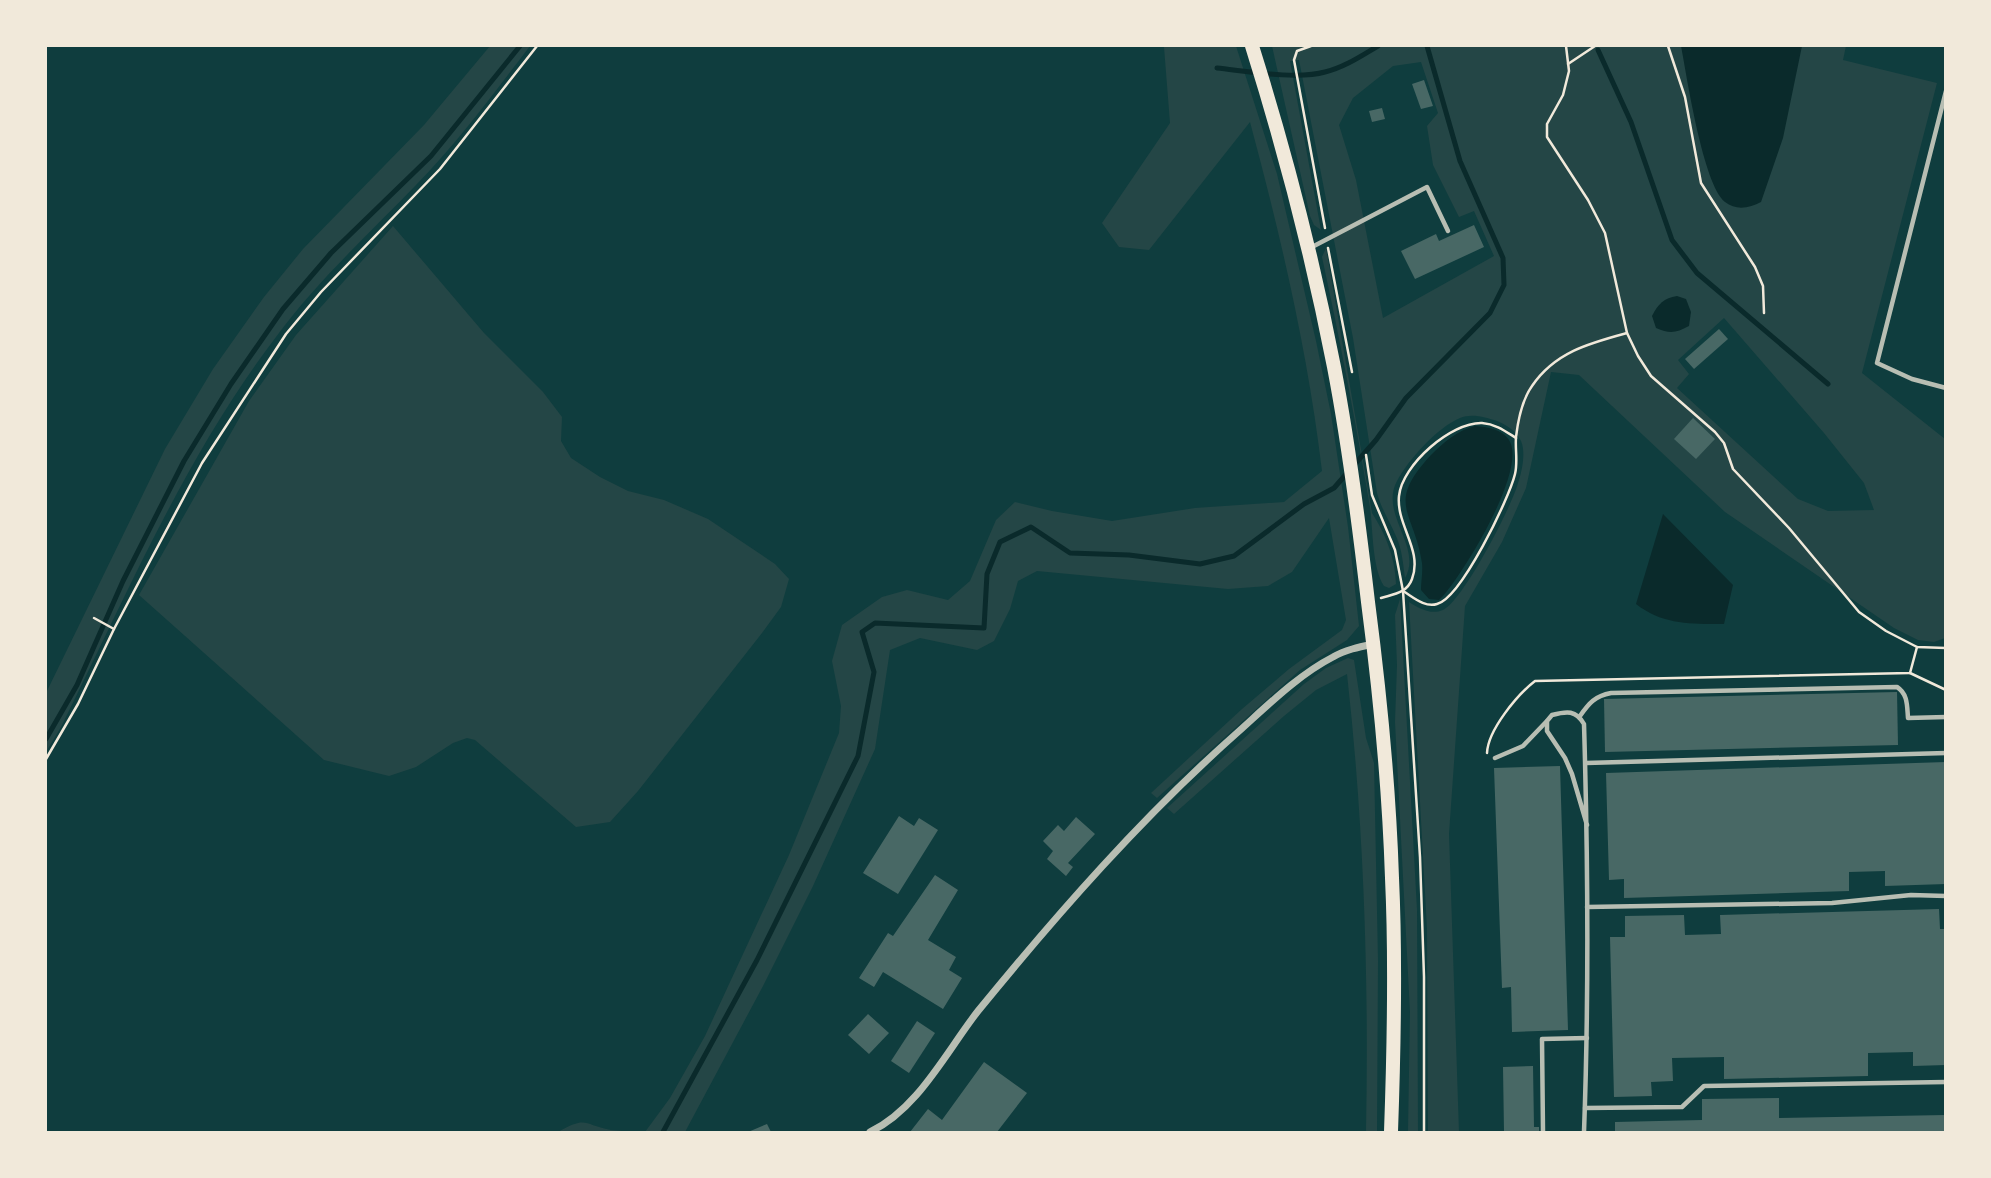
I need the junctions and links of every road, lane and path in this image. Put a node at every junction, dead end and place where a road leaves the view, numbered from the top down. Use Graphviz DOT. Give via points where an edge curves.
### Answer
graph roads {
  1 [pos="537,46"];
  2 [pos="1311,46"];
  3 [pos="1566,46"];
  4 [pos="1595,46"];
  5 [pos="1668,46"];
  6 [pos="1254,51"];
  7 [pos="1568,64"];
  8 [pos="1945,90"];
  9 [pos="1448,231"];
  10 [pos="1327,241"];
  11 [pos="1308,249"];
  12 [pos="1764,313"];
  13 [pos="1627,333"];
  14 [pos="1353,376"];
  15 [pos="1945,388"];
  16 [pos="1516,438"];
  17 [pos="1366,454"];
  18 [pos="1403,591"];
  19 [pos="1368,602"];
  20 [pos="94,618"];
  21 [pos="114,629"];
  22 [pos="1374,644"];
  23 [pos="1945,648"];
  24 [pos="1910,673"];
  25 [pos="1945,690"];
  26 [pos="1580,716"];
  27 [pos="1945,717"];
  28 [pos="1547,721"];
  29 [pos="1945,753"];
  30 [pos="1495,758"];
  31 [pos="46,759"];
  32 [pos="1586,763"];
  33 [pos="1587,825"];
  34 [pos="1945,896"];
  35 [pos="1587,907"];
  36 [pos="1587,1038"];
  37 [pos="1945,1082"];
  38 [pos="1585,1108"];
  39 [pos="870,1132"];
  40 [pos="1391,1132"];
  41 [pos="1424,1132"];
  42 [pos="1543,1132"];
  43 [pos="1584,1132"];
  1 -- 21 [label="path" via="440,169 286,334 202,463"];
  2 -- 10 [label="path" via="1297,51 1294,60"];
  3 -- 7 [label="path"];
  4 -- 7 [label="path"];
  5 -- 12 [label="path" via="1685,97 1701,183 1755,267 1763,286"];
  6 -- 11 [label="main road"];
  7 -- 13 [label="path" via="1563,94 1547,124 1547,137 1605,233"];
  8 -- 15 [label="lane" via="1877,363"];
  9 -- 10 [label="lane" via="1427,187"];
  10 -- 11 [label="lane"];
  10 -- 14 [label="path"];
  11 -- 19 [label="main road" via="1349,453"];
  13 -- 16 [label="path" via="1583,345 1545,369 1525,399"];
  13 -- 23 [label="path" via="1651,376 1715,432 1724,443 1732,469 1859,612 1917,647"];
  16 -- 18 [label="path" via="1515,473 1507,496 1457,587 1434,606"];
  16 -- 18 [label="path" via="1484,423 1458,427 1408,472 1398,509 1413,549 1415,570"];
  17 -- 18 [label="path" via="1372,495 1395,550"];
  18 -- 19 [label="path"];
  18 -- 41 [label="path" via="1420,871"];
  19 -- 22 [label="main road"];
  20 -- 21 [label="path"];
  21 -- 31 [label="path"];
  22 -- 39 [label="street" via="1342,652 1303,677 1159,805 1028,951 896,1116"];
  22 -- 40 [label="main road" via="1392,881"];
  24 -- 25 [label="path"];
  26 -- 27 [label="lane" via="1598,695 1611,692 1897,687 1907,699 1908,718"];
  26 -- 28 [label="lane" via="1565,712"];
  26 -- 32 [label="lane"];
  28 -- 30 [label="lane" via="1523,746"];
  28 -- 33 [label="lane" via="1547,731 1572,774"];
  29 -- 32 [label="lane"];
  32 -- 33 [label="lane"];
  33 -- 35 [label="lane"];
  34 -- 35 [label="lane" via="1832,903"];
  35 -- 36 [label="lane"];
  36 -- 38 [label="lane"];
  36 -- 42 [label="lane" via="1542,1039"];
  37 -- 38 [label="lane" via="1703,1086 1682,1107"];
  38 -- 43 [label="lane"];
}
